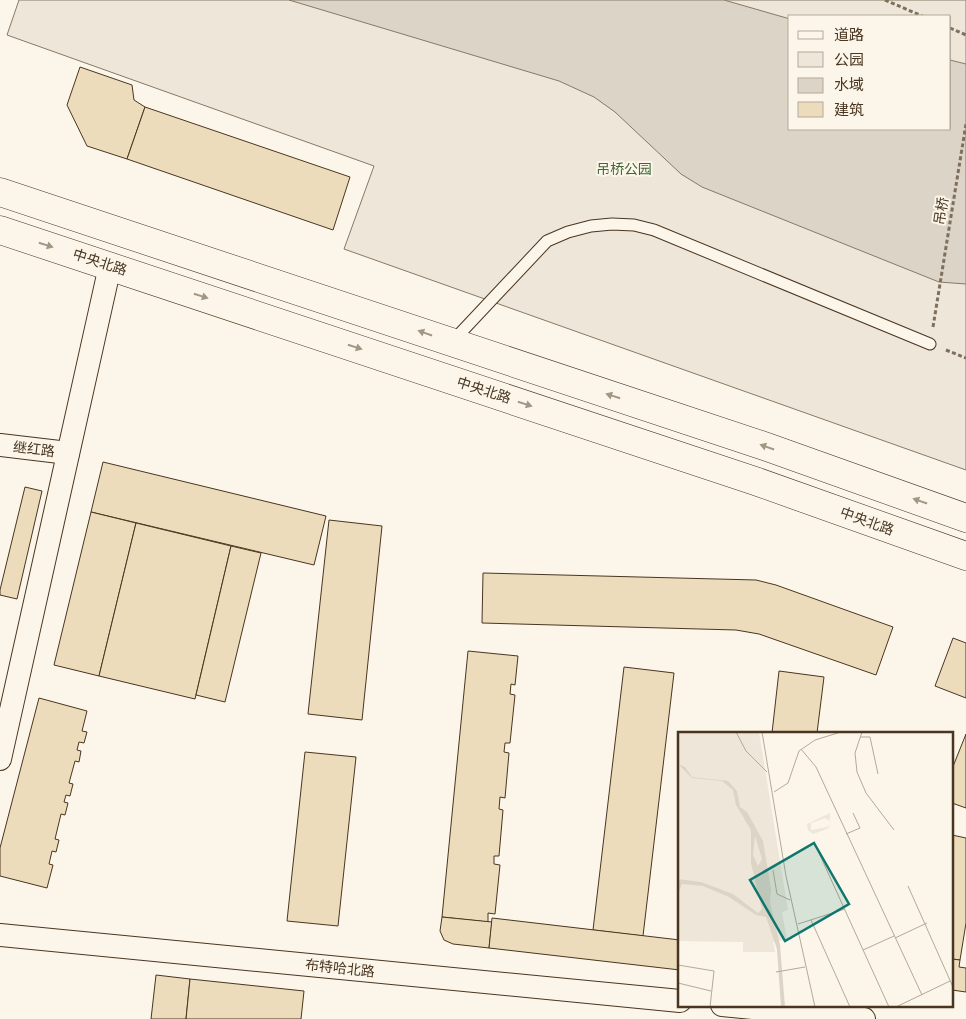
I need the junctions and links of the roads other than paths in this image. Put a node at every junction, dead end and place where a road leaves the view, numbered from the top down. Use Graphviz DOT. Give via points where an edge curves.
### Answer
graph roads {
  1 [pos="0,192"];
  2 [pos="0,230"];
  3 [pos="110,266"];
  4 [pos="452,342"];
  5 [pos="930,344"];
  6 [pos="0,445"];
  7 [pos="68,453"];
  8 [pos="966,518"];
  9 [pos="966,556"];
  10 [pos="0,759"];
  11 [pos="0,935"];
  12 [pos="678,1001"];
  13 [pos="732,1006"];
  14 [pos="864,1019"];
  4 -- 1 [label="main road, one-way"];
  2 -- 3 [label="main road, 中央北路, one-way"];
  3 -- 7 [label="street"];
  3 -- 9 [label="main road, 中央北路, one-way" via="755,481"];
  4 -- 5 [label="lane" via="547,241 568,232 612,224 654,230"];
  8 -- 4 [label="main road, one-way" via="767,447"];
  6 -- 7 [label="street, 继红路"];
  7 -- 10 [label="street"];
  11 -- 12 [label="street, 布特哈北路"];
  13 -- 14 [label="street"];
}
